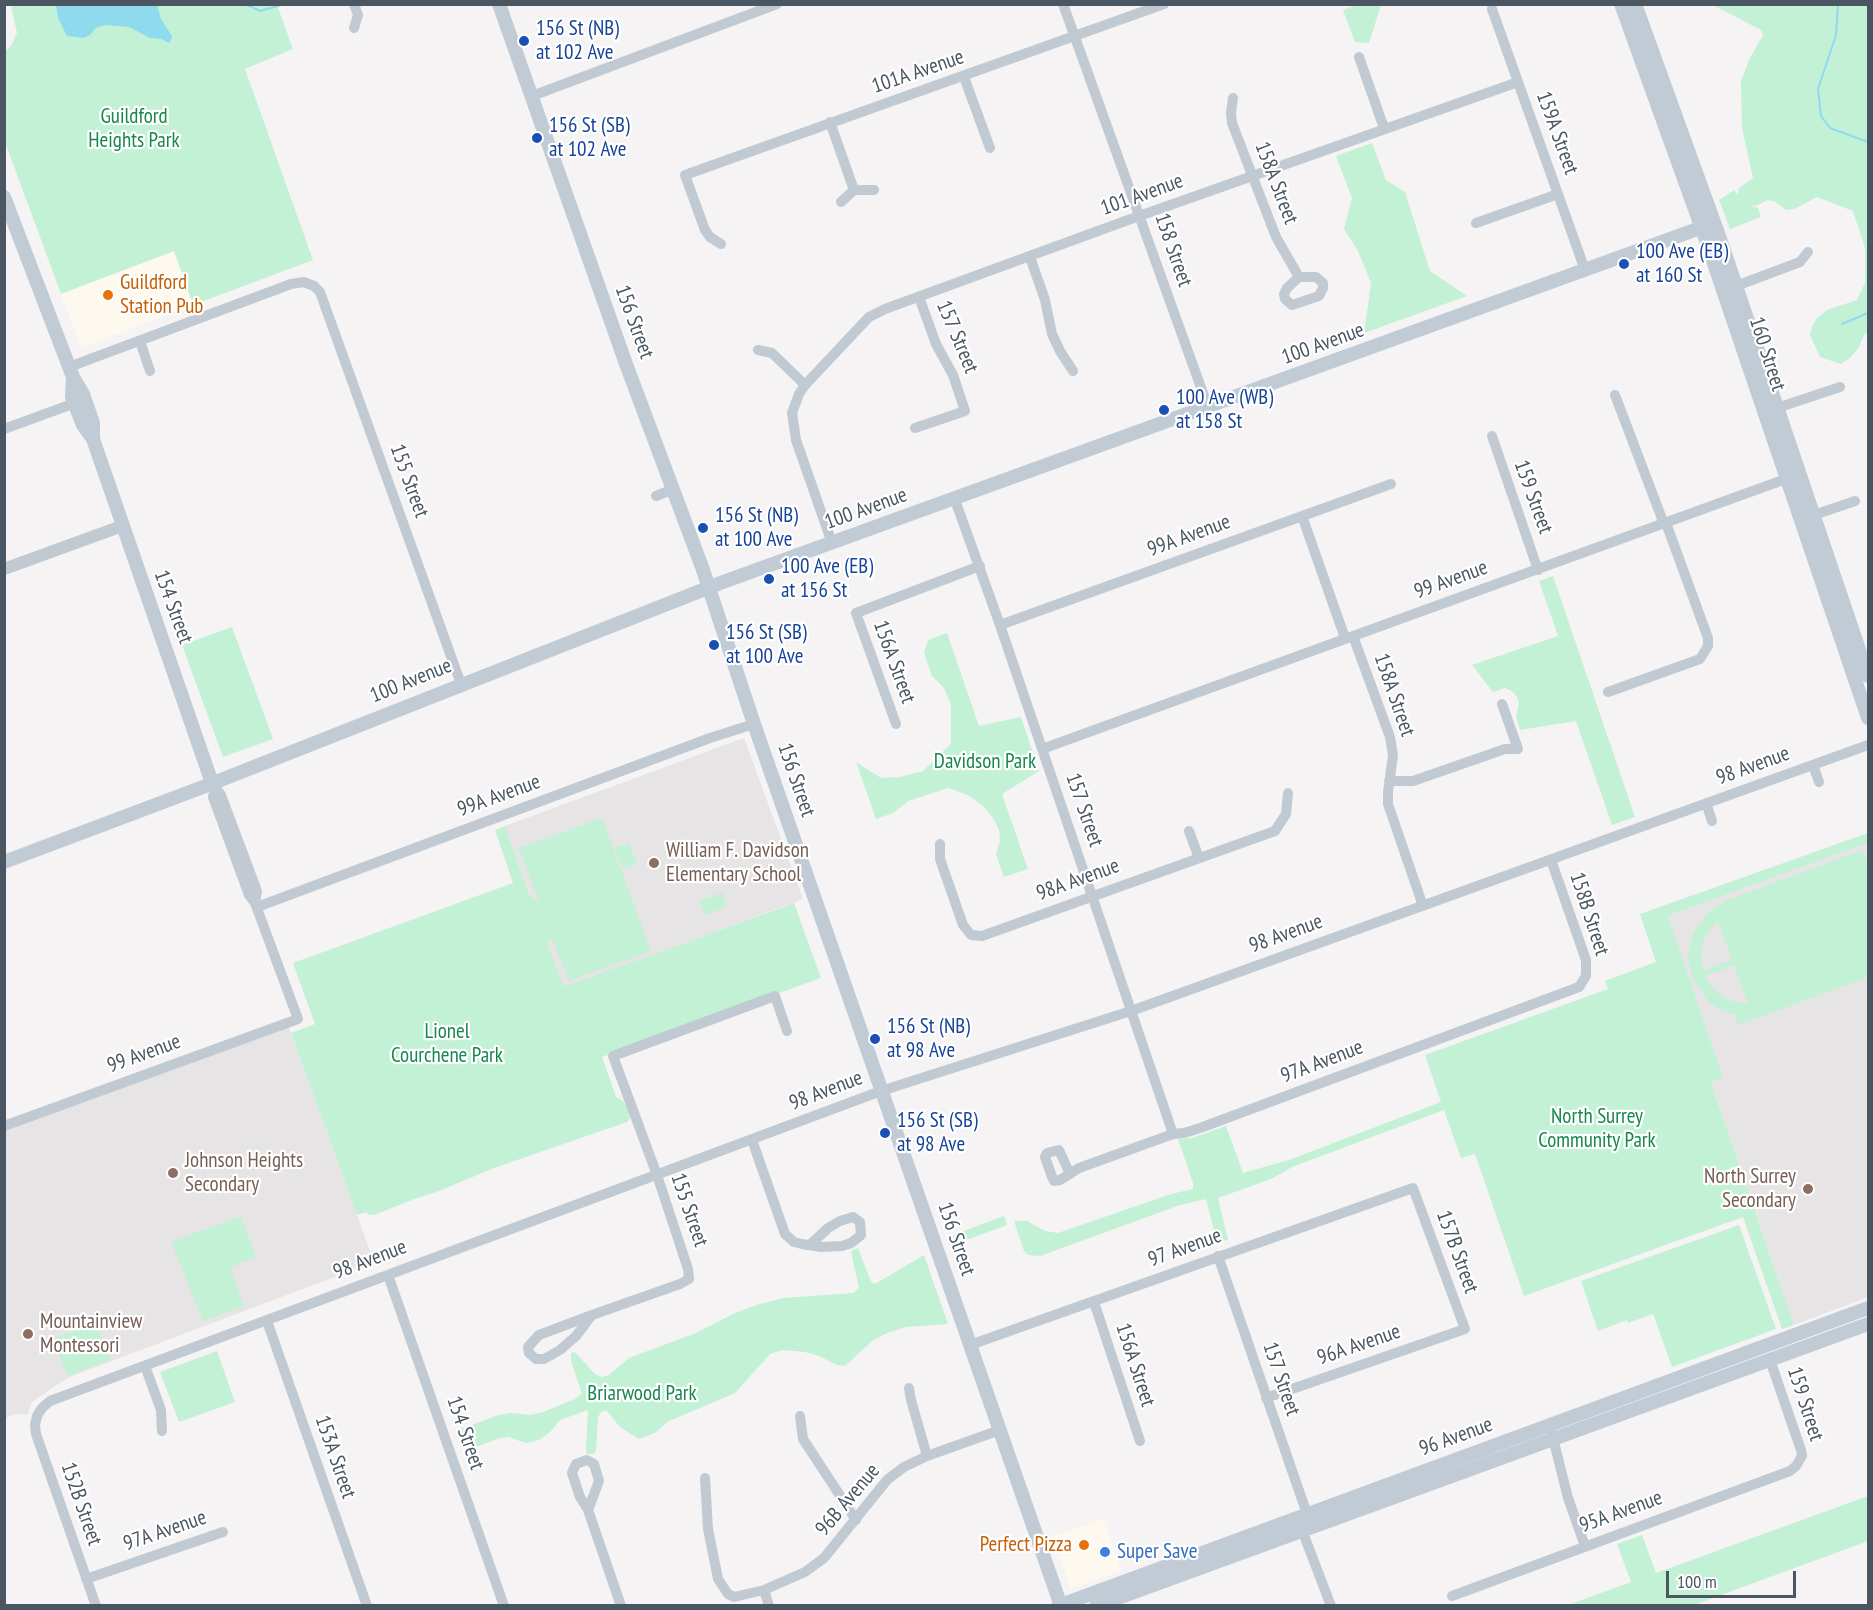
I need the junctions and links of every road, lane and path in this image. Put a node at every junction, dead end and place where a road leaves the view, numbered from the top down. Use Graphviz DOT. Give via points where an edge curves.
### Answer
graph roads {
  1 [pos="354,4"];
  2 [pos="499,4"];
  3 [pos="777,4"];
  4 [pos="1064,4"];
  5 [pos="1164,4"];
  6 [pos="1621,4"];
  7 [pos="1635,4"];
  8 [pos="1492,9"];
  9 [pos="354,28"];
  10 [pos="1075,36"];
  11 [pos="1359,57"];
  12 [pos="964,77"];
  13 [pos="1518,82"];
  14 [pos="532,96"];
  15 [pos="1233,98"];
  16 [pos="830,122"];
  17 [pos="1383,128"];
  18 [pos="990,148"];
  19 [pos="1253,176"];
  20 [pos="854,190"];
  21 [pos="874,190"];
  22 [pos="1558,194"];
  23 [pos="4,197"];
  24 [pos="841,202"];
  25 [pos="1141,216"];
  26 [pos="1476,223"];
  27 [pos="1708,225"];
  28 [pos="721,244"];
  29 [pos="1808,252"];
  30 [pos="1030,257"];
  31 [pos="1585,270"];
  32 [pos="1299,278"];
  33 [pos="1736,286"];
  34 [pos="919,297"];
  35 [pos="140,340"];
  36 [pos="758,350"];
  37 [pos="150,371"];
  38 [pos="1073,371"];
  39 [pos="71,372"];
  40 [pos="805,385"];
  41 [pos="1840,387"];
  42 [pos="1615,395"];
  43 [pos="75,403"];
  44 [pos="1208,407"];
  45 [pos="1777,408"];
  46 [pos="915,428"];
  47 [pos="4,429"];
  48 [pos="1492,436"];
  49 [pos="93,439"];
  50 [pos="1794,476"];
  51 [pos="1391,484"];
  52 [pos="674,489"];
  53 [pos="656,496"];
  54 [pos="955,500"];
  55 [pos="1855,501"];
  56 [pos="1814,515"];
  57 [pos="1302,516"];
  58 [pos="1665,524"];
  59 [pos="122,525"];
  60 [pos="832,543"];
  61 [pos="980,566"];
  62 [pos="4,568"];
  63 [pos="1538,570"];
  64 [pos="708,588"];
  65 [pos="1000,625"];
  66 [pos="1349,637"];
  67 [pos="1869,676"];
  68 [pos="461,684"];
  69 [pos="1608,692"];
  70 [pos="1502,704"];
  71 [pos="1869,718"];
  72 [pos="754,724"];
  73 [pos="896,724"];
  74 [pos="1869,745"];
  75 [pos="1042,749"];
  76 [pos="1813,765"];
  77 [pos="1389,781"];
  78 [pos="1819,782"];
  79 [pos="214,786"];
  80 [pos="1288,793"];
  81 [pos="1706,803"];
  82 [pos="1712,821"];
  83 [pos="1189,831"];
  84 [pos="940,844"];
  85 [pos="1198,858"];
  86 [pos="1551,860"];
  87 [pos="4,862"];
  88 [pos="1092,895"];
  89 [pos="256,905"];
  90 [pos="1423,906"];
  91 [pos="1584,980"];
  92 [pos="1131,1011"];
  93 [pos="298,1018"];
  94 [pos="787,1031"];
  95 [pos="881,1091"];
  96 [pos="4,1125"];
  97 [pos="1173,1134"];
  98 [pos="752,1140"];
  99 [pos="1070,1174"];
  100 [pos="657,1175"];
  101 [pos="1413,1188"];
  102 [pos="810,1245"];
  103 [pos="1218,1256"];
  104 [pos="388,1275"];
  105 [pos="1094,1302"];
  106 [pos="1869,1308"];
  107 [pos="592,1316"];
  108 [pos="267,1321"];
  109 [pos="1869,1324"];
  110 [pos="1465,1329"];
  111 [pos="970,1345"];
  112 [pos="1770,1359"];
  113 [pos="146,1366"];
  114 [pos="909,1388"];
  115 [pos="1266,1398"];
  116 [pos="38,1414"];
  117 [pos="800,1416"];
  118 [pos="1000,1430"];
  119 [pos="162,1431"];
  120 [pos="1552,1432"];
  121 [pos="1140,1441"];
  122 [pos="927,1456"];
  123 [pos="1800,1461"];
  124 [pos="705,1478"];
  125 [pos="1368,1492"];
  126 [pos="588,1510"];
  127 [pos="1306,1514"];
  128 [pos="856,1520"];
  129 [pos="1302,1530"];
  130 [pos="223,1532"];
  131 [pos="1585,1546"];
  132 [pos="86,1579"];
  133 [pos="764,1590"];
  134 [pos="1452,1596"];
  135 [pos="96,1605"];
  136 [pos="367,1605"];
  137 [pos="504,1605"];
  138 [pos="621,1605"];
  139 [pos="769,1605"];
  140 [pos="1060,1605"];
  141 [pos="1096,1605"];
  142 [pos="1331,1605"];
  1 -- 9 [label="street" via="358,15"];
  2 -- 14 [label="main road, 156 Street"];
  3 -- 14 [label="street"];
  4 -- 10 [label="street, 158 Street"];
  5 -- 10 [label="street, 101A Avenue"];
  6 -- 27 [label="main road, 160 Street"];
  7 -- 27 [label="main road, 160 Street"];
  8 -- 13 [label="street, 159A Street"];
  10 -- 12 [label="street, 101A Avenue"];
  10 -- 25 [label="street, 158 Street"];
  11 -- 17 [label="street"];
  12 -- 16 [label="street, 101A Avenue"];
  12 -- 18 [label="street"];
  13 -- 17 [label="street, 101 Avenue"];
  13 -- 22 [label="street, 159A Street"];
  14 -- 52 [label="main road, 156 Street"];
  15 -- 19 [label="street, 158A Street" via="1232,123"];
  16 -- 20 [label="street"];
  16 -- 28 [label="street, 101A Avenue" via="685,175 705,230"];
  17 -- 19 [label="street, 101 Avenue"];
  19 -- 25 [label="street, 101 Avenue"];
  19 -- 32 [label="street, 158A Street" via="1276,237"];
  20 -- 21 [label="street"];
  20 -- 24 [label="street"];
  22 -- 26 [label="street"];
  22 -- 31 [label="street, 159A Street"];
  23 -- 39 [label="main road, 154 Street"];
  25 -- 30 [label="street, 101 Avenue"];
  25 -- 44 [label="street, 158 Street"];
  27 -- 31 [label="main road, 100 Avenue"];
  27 -- 33 [label="main road, 160 Street"];
  27 -- 50 [label="main road, 160 Street"];
  29 -- 33 [label="street" via="1800,262"];
  30 -- 34 [label="street, 101 Avenue"];
  30 -- 38 [label="street" via="1053,334"];
  31 -- 44 [label="main road, 100 Avenue"];
  33 -- 45 [label="main road, 160 Street"];
  34 -- 40 [label="street, 101 Avenue" via="869,317"];
  34 -- 46 [label="street, 157 Street" via="965,411"];
  35 -- 37 [label="street"];
  35 -- 39 [label="street"];
  35 -- 68 [label="street, 155 Street" via="296,283 315,286"];
  36 -- 40 [label="street" via="772,353"];
  39 -- 43 [label="main road, 154 Street"];
  39 -- 49 [label="main road, 154 Street" via="93,423"];
  40 -- 60 [label="street" via="791,418"];
  41 -- 45 [label="street"];
  42 -- 58 [label="street"];
  43 -- 47 [label="street"];
  43 -- 49 [label="main road, 154 Street"];
  44 -- 54 [label="main road, 100 Avenue"];
  45 -- 50 [label="main road, 160 Street"];
  48 -- 63 [label="street, 159 Street"];
  49 -- 59 [label="main road, 154 Street"];
  50 -- 56 [label="main road, 160 Street"];
  50 -- 58 [label="street, 99 Avenue"];
  50 -- 71 [label="main road, 160 Street"];
  51 -- 57 [label="street, 99A Avenue"];
  52 -- 53 [label="street"];
  52 -- 64 [label="main road, 156 Street"];
  54 -- 60 [label="main road, 100 Avenue"];
  54 -- 61 [label="street, 157 Street"];
  55 -- 56 [label="street"];
  56 -- 67 [label="main road, 160 Street"];
  57 -- 65 [label="street, 99A Avenue"];
  57 -- 66 [label="street, 158A Street"];
  58 -- 63 [label="street, 99 Avenue"];
  58 -- 69 [label="street" via="1708,646 1700,659"];
  59 -- 62 [label="street"];
  59 -- 79 [label="main road, 154 Street"];
  60 -- 64 [label="main road, 100 Avenue"];
  61 -- 65 [label="street, 157 Street"];
  61 -- 73 [label="street, 156A Street" via="856,613"];
  63 -- 66 [label="street, 99 Avenue"];
  64 -- 68 [label="main road, 100 Avenue"];
  64 -- 72 [label="main road, 156 Street"];
  65 -- 75 [label="street, 157 Street"];
  66 -- 75 [label="street, 99 Avenue" via="1117,725"];
  66 -- 77 [label="street, 158A Street" via="1390,737 1393,755"];
  68 -- 79 [label="main road, 100 Avenue"];
  70 -- 77 [label="street" via="1518,749 1505,749 1413,781"];
  72 -- 89 [label="street, 99A Avenue"];
  72 -- 95 [label="main road, 156 Street"];
  74 -- 76 [label="street, 98 Avenue"];
  75 -- 88 [label="street, 157 Street"];
  76 -- 78 [label="street, 98 Avenue"];
  76 -- 81 [label="street, 98 Avenue"];
  77 -- 90 [label="street, 158A Street" via="1390,813"];
  79 -- 87 [label="main road, 100 Avenue"];
  79 -- 89 [label="street, 154 Street" via="213,797"];
  80 -- 85 [label="street, 98A Avenue" via="1286,814 1275,831"];
  81 -- 82 [label="street, 98 Avenue"];
  81 -- 86 [label="street, 98 Avenue"];
  83 -- 85 [label="street"];
  84 -- 88 [label="street, 98A Avenue" via="940,859 960,919 971,935 986,935"];
  85 -- 88 [label="street, 98A Avenue"];
  86 -- 90 [label="street, 98 Avenue"];
  86 -- 91 [label="street, 158B Street" via="1586,960"];
  88 -- 92 [label="street, 157 Street"];
  89 -- 93 [label="street, 154 Street"];
  90 -- 92 [label="street, 98 Avenue"];
  91 -- 97 [label="street, 97A Avenue" via="1564,994 1200,1128"];
  92 -- 95 [label="street, 98 Avenue"];
  92 -- 97 [label="street, 157 Street"];
  93 -- 96 [label="street, 99 Avenue"];
  94 -- 100 [label="street, 155 Street" via="775,996 613,1056"];
  95 -- 98 [label="street, 98 Avenue"];
  95 -- 111 [label="main road, 156 Street"];
  97 -- 99 [label="street, 97A Avenue"];
  98 -- 100 [label="street, 98 Avenue"];
  98 -- 102 [label="street" via="785,1234 794,1242"];
  100 -- 104 [label="street, 98 Avenue"];
  100 -- 107 [label="street, 155 Street" via="689,1278"];
  101 -- 103 [label="street, 97 Avenue"];
  101 -- 110 [label="street, 157B Street"];
  103 -- 105 [label="street, 97 Avenue"];
  103 -- 115 [label="street, 157 Street"];
  104 -- 108 [label="street, 98 Avenue"];
  104 -- 137 [label="street, 154 Street"];
  105 -- 111 [label="street, 97 Avenue"];
  105 -- 121 [label="street, 156A Street"];
  106 -- 120 [label="main road, 96 Avenue"];
  107 -- 107 [label="street, 155 Street" via="560,1350 544,1359 529,1353 528,1347 539,1335"];
  108 -- 113 [label="street, 98 Avenue"];
  108 -- 136 [label="street, 153A Street"];
  109 -- 112 [label="main road, 96 Avenue"];
  110 -- 115 [label="street, 96A Avenue"];
  111 -- 118 [label="main road, 156 Street"];
  112 -- 120 [label="main road, 96 Avenue"];
  112 -- 123 [label="street, 159 Street" via="1802,1450"];
  113 -- 116 [label="street, 98 Avenue" via="50,1401"];
  113 -- 119 [label="street" via="161,1410"];
  114 -- 122 [label="street"];
  115 -- 127 [label="street, 157 Street"];
  116 -- 132 [label="street, 152B Street" via="37,1437"];
  117 -- 128 [label="street" via="803,1439"];
  118 -- 122 [label="street, 96B Avenue"];
  118 -- 140 [label="main road, 156 Street"];
  120 -- 125 [label="main road, 96 Avenue"];
  120 -- 129 [label="main road, 96 Avenue"];
  120 -- 131 [label="street"];
  122 -- 128 [label="street, 96B Avenue" via="892,1475"];
  123 -- 131 [label="street, 95A Avenue" via="1790,1471"];
  124 -- 133 [label="street" via="708,1529 718,1579 734,1597"];
  125 -- 127 [label="main road, 96 Avenue"];
  125 -- 129 [label="main road" via="1348,1506 1310,1520"];
  126 -- 138 [label="street"];
  127 -- 140 [label="main road, 96 Avenue"];
  128 -- 133 [label="street, 96B Avenue" via="819,1562"];
  129 -- 141 [label="main road, 96 Avenue"];
  129 -- 142 [label="street"];
  130 -- 132 [label="street, 97A Avenue"];
  131 -- 134 [label="street, 95A Avenue"];
  132 -- 135 [label="street, 152B Street"];
  133 -- 139 [label="street"];
}
